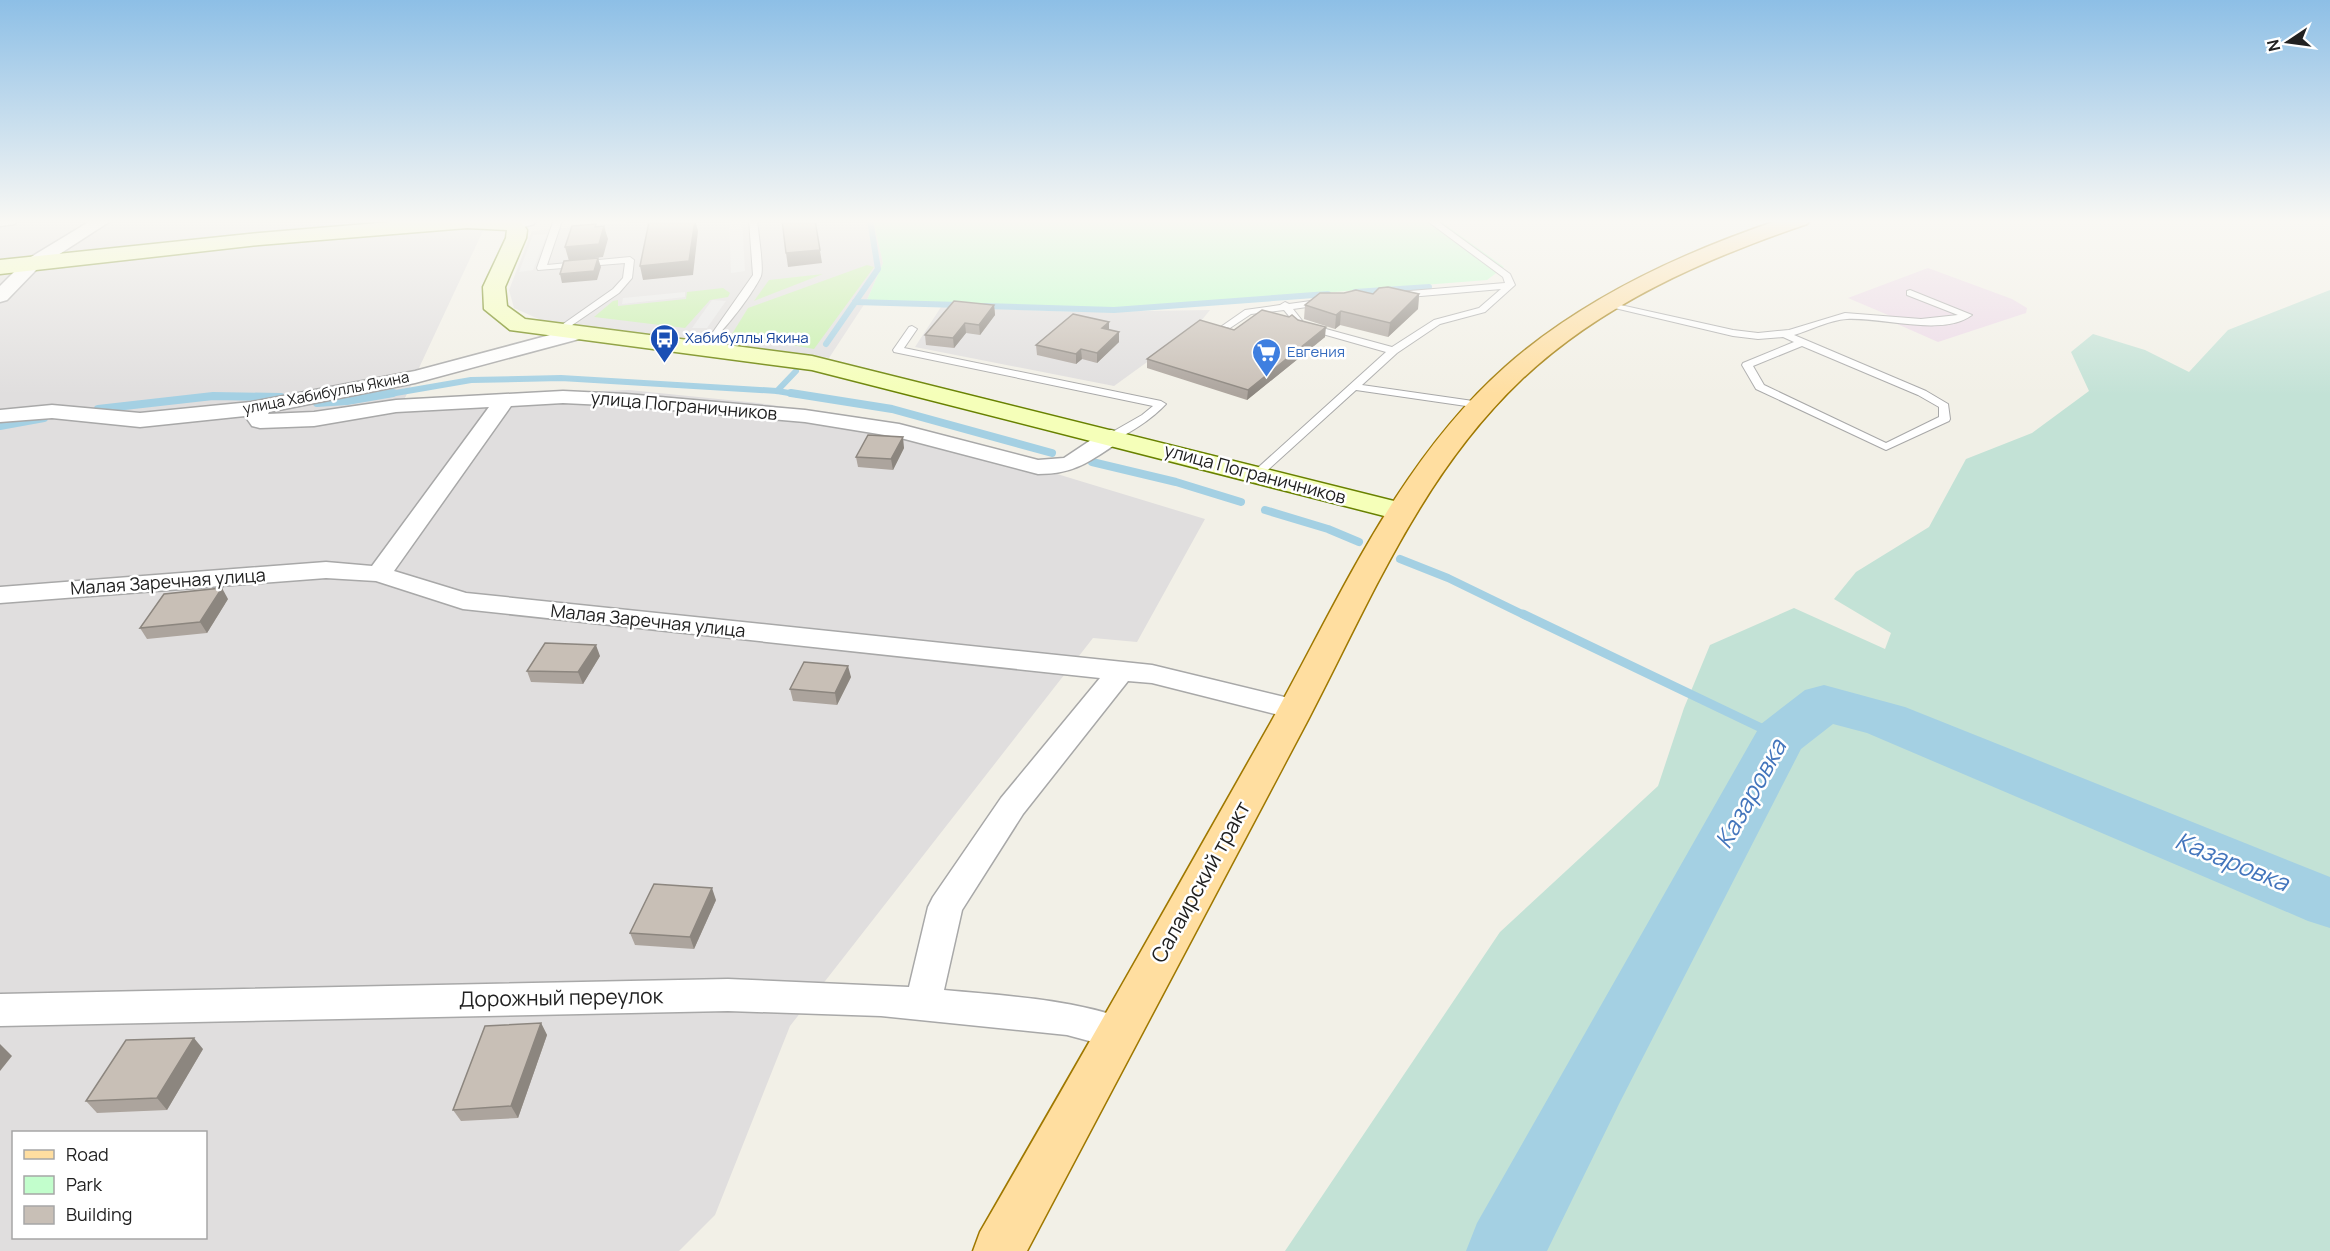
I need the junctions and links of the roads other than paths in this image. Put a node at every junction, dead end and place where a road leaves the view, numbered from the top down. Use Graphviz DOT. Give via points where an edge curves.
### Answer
graph roads {
  1 [pos="18,278"];
  2 [pos="498,278"];
  3 [pos="627,278"];
  4 [pos="755,278"];
  5 [pos="1508,278"];
  6 [pos="1660,278"];
  7 [pos="1510,285"];
  8 [pos="1910,292"];
  9 [pos="0,296"];
  10 [pos="1386,296"];
  11 [pos="1340,300"];
  12 [pos="1285,306"];
  13 [pos="1607,306"];
  14 [pos="1227,326"];
  15 [pos="912,329"];
  16 [pos="567,333"];
  17 [pos="1784,334"];
  18 [pos="1802,342"];
  19 [pos="698,349"];
  20 [pos="1393,351"];
  21 [pos="1357,387"];
  22 [pos="504,401"];
  23 [pos="1480,405"];
  24 [pos="261,408"];
  25 [pos="0,416"];
  26 [pos="1111,437"];
  27 [pos="1256,475"];
  28 [pos="1400,511"];
  29 [pos="379,574"];
  30 [pos="0,595"];
  31 [pos="1121,671"];
  32 [pos="1296,709"];
  33 [pos="923,1004"];
  34 [pos="0,1010"];
  35 [pos="1119,1033"];
  36 [pos="999,1251"];
  1 -- 9 [label="street"];
  2 -- 16 [label="street, улица Пограничников" via="494,287 496,309 518,326"];
  3 -- 16 [label="lane"];
  4 -- 19 [label="lane" via="716,333"];
  5 -- 7 [label="lane"];
  6 -- 13 [label="main road, Салаирский тракт"];
  7 -- 10 [label="lane"];
  7 -- 20 [label="lane" via="1482,310 1437,322"];
  8 -- 17 [label="lane" via="1967,315 1936,322 1844,316"];
  11 -- 12 [label="lane"];
  12 -- 14 [label="lane" via="1248,312"];
  12 -- 20 [label="lane" via="1301,325"];
  13 -- 17 [label="lane" via="1738,334"];
  13 -- 23 [label="main road, Салаирский тракт" via="1523,363"];
  15 -- 26 [label="lane, улица Пограничников" via="898,350 1161,404"];
  16 -- 19 [label="street, улица Пограничников"];
  16 -- 24 [label="street, улица Хабибуллы Якина" via="466,365"];
  17 -- 18 [label="lane"];
  18 -- 18 [label="lane" via="1922,393 1944,406 1945,418 1886,447 1760,387 1747,365"];
  19 -- 26 [label="street, улица Пограничников" via="812,363"];
  20 -- 21 [label="lane"];
  21 -- 23 [label="lane"];
  21 -- 27 [label="lane"];
  22 -- 24 [label="street, улица Пограничников" via="396,406 278,421 260,421 255,417"];
  22 -- 26 [label="street, улица Пограничников" via="563,397 626,400 805,416 899,431 1038,467 1072,464"];
  22 -- 29 [label="street"];
  23 -- 28 [label="main road, Салаирский тракт"];
  24 -- 25 [label="street, улица Хабибуллы Якина" via="138,420 56,412"];
  26 -- 27 [label="street, улица Пограничников"];
  27 -- 28 [label="street, улица Пограничников"];
  28 -- 32 [label="main road, Салаирский тракт"];
  29 -- 30 [label="street, Малая Заречная улица" via="326,570"];
  29 -- 31 [label="street, Малая Заречная улица" via="463,601"];
  31 -- 32 [label="street, Малая Заречная улица" via="1152,674"];
  31 -- 33 [label="street" via="1012,806 945,907"];
  32 -- 35 [label="main road, Салаирский тракт"];
  33 -- 34 [label="street, Дорожный переулок" via="728,995"];
  33 -- 35 [label="street, Дорожный переулок" via="1067,1019"];
  35 -- 36 [label="main road, Салаирский тракт"];
}
